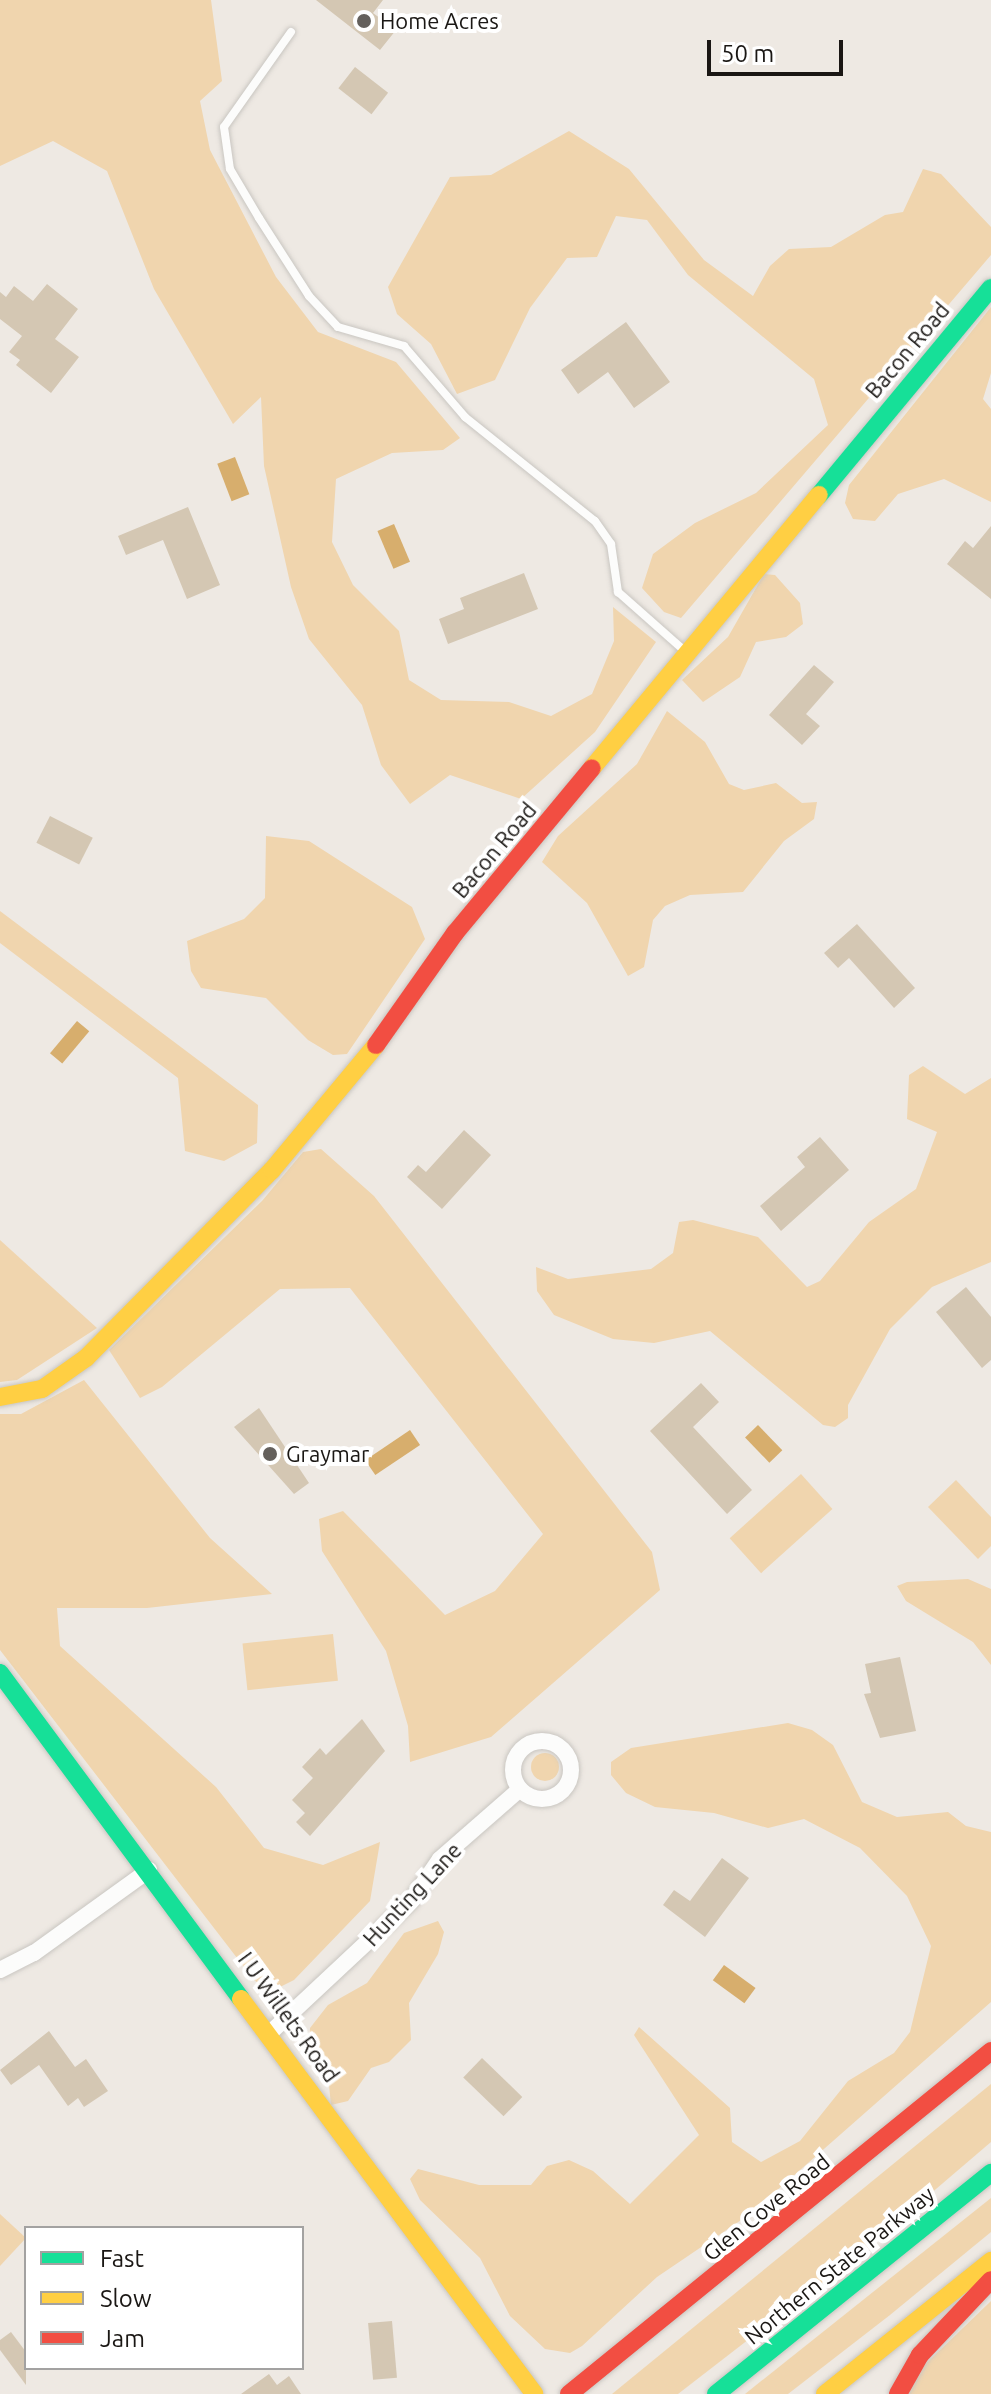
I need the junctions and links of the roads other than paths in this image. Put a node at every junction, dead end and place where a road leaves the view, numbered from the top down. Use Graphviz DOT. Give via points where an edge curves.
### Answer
graph roads {
  1 [pos="291,32"];
  2 [pos="991,288"];
  3 [pos="687,653"];
  4 [pos="0,1397"];
  5 [pos="0,1673"];
  6 [pos="520,1789"];
  7 [pos="149,1870"];
  8 [pos="0,1970"];
  9 [pos="271,2032"];
  10 [pos="991,2051"];
  11 [pos="991,2173"];
  12 [pos="991,2261"];
  13 [pos="991,2280"];
  14 [pos="534,2394"];
  15 [pos="569,2394"];
  16 [pos="716,2394"];
  17 [pos="825,2394"];
  18 [pos="898,2394"];
  1 -- 3 [label="lane" via="224,127 230,169 259,218 309,296 338,327 404,346 465,417 595,521 611,544 618,592"];
  2 -- 3 [label="main road, Bacon Road"];
  3 -- 4 [label="main road, Bacon Road" via="455,933 359,1069 214,1234 86,1358 42,1389"];
  5 -- 7 [label="main road, I U Willets Road"];
  6 -- 9 [label="street, Hunting Lane" via="440,1859 411,1901"];
  7 -- 8 [label="street" via="34,1953"];
  7 -- 9 [label="main road, I U Willets Road"];
  9 -- 14 [label="main road, I U Willets Road"];
  10 -- 15 [label="main road, Glen Cove Road"];
  11 -- 16 [label="main road, Northern State Parkway"];
  12 -- 17 [label="main road"];
  13 -- 18 [label="main road" via="910,2366"];
}
